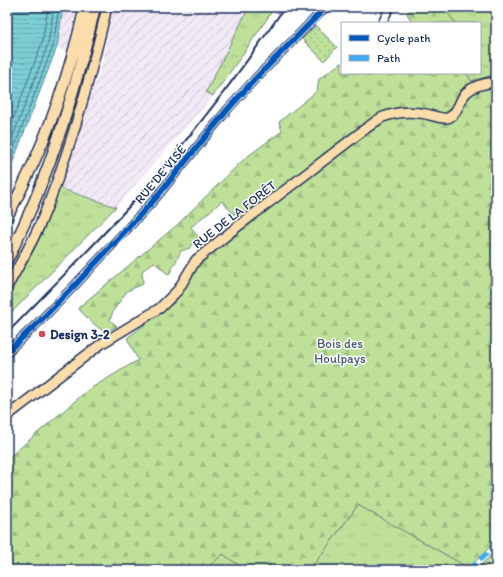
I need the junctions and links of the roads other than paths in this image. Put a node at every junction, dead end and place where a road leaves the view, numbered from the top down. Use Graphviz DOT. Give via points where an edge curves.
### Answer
graph roads {
  1 [pos="85,7"];
  2 [pos="95,7"];
  3 [pos="107,7"];
  4 [pos="326,7"];
  5 [pos="390,7"];
  6 [pos="382,22"];
  7 [pos="496,82"];
  8 [pos="7,217"];
  9 [pos="7,260"];
  10 [pos="7,287"];
  11 [pos="8,348"];
  12 [pos="7,416"];
  1 -- 8 [label="highway" via="58,101"];
  2 -- 9 [label="highway" via="81,64 55,147 40,188"];
  3 -- 10 [label="main road" via="68,151 40,223"];
  4 -- 11 [label="street, RUE DE VISÉ" via="255,79 154,200 76,284 41,320"];
  5 -- 6 [label="street"];
  7 -- 12 [label="main road, RUE DE LA FORÊT" via="477,86 465,94 452,115 446,118 425,113 396,114 383,118 365,129 196,260 178,290 160,308 101,344"];
}
